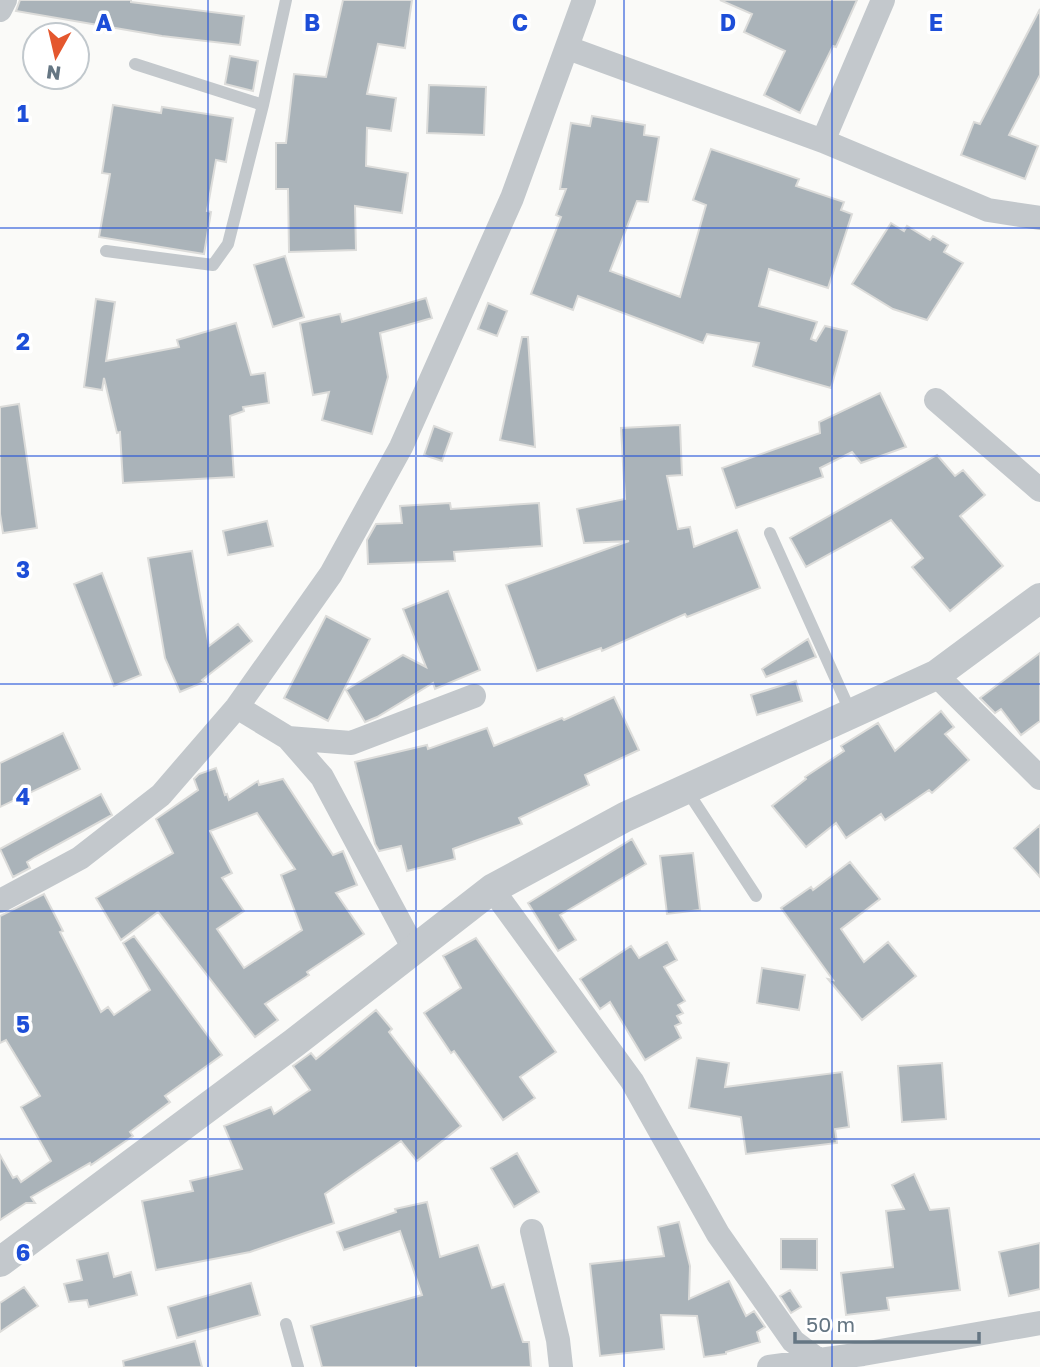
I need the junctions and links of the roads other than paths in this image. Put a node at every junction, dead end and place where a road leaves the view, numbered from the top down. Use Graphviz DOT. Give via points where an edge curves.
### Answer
graph roads {
  1 [pos="5,0"];
  2 [pos="286,0"];
  3 [pos="584,0"];
  4 [pos="883,0"];
  5 [pos="0,9"];
  6 [pos="568,48"];
  7 [pos="135,64"];
  8 [pos="263,105"];
  9 [pos="823,141"];
  10 [pos="1040,218"];
  11 [pos="106,251"];
  12 [pos="936,400"];
  13 [pos="1040,489"];
  14 [pos="770,533"];
  15 [pos="1040,598"];
  16 [pos="936,674"];
  17 [pos="474,696"];
  18 [pos="237,707"];
  19 [pos="851,713"];
  20 [pos="288,738"];
  21 [pos="1040,778"];
  22 [pos="686,789"];
  23 [pos="492,889"];
  24 [pos="756,896"];
  25 [pos="0,901"];
  26 [pos="414,950"];
  27 [pos="532,1231"];
  28 [pos="0,1262"];
  29 [pos="1040,1323"];
  30 [pos="286,1324"];
  31 [pos="817,1359"];
  32 [pos="298,1367"];
  33 [pos="561,1367"];
  34 [pos="769,1367"];
  1 -- 5 [label="street"];
  2 -- 8 [label="lane"];
  3 -- 6 [label="street"];
  4 -- 9 [label="street"];
  6 -- 9 [label="street"];
  6 -- 18 [label="street" via="512,198 401,447 331,574"];
  7 -- 8 [label="lane"];
  8 -- 11 [label="lane" via="228,244 213,265"];
  9 -- 10 [label="street" via="988,211"];
  12 -- 13 [label="street"];
  14 -- 19 [label="lane"];
  15 -- 16 [label="street"];
  16 -- 19 [label="street"];
  16 -- 21 [label="street"];
  17 -- 20 [label="street" via="351,743"];
  18 -- 20 [label="street"];
  18 -- 25 [label="street" via="161,795 80,858"];
  19 -- 22 [label="street"];
  20 -- 26 [label="street" via="322,777"];
  22 -- 23 [label="street"];
  22 -- 24 [label="lane"];
  23 -- 26 [label="street"];
  23 -- 31 [label="street" via="632,1081 718,1234 793,1341"];
  26 -- 28 [label="street"];
  27 -- 33 [label="street"];
  29 -- 31 [label="street"];
  30 -- 32 [label="lane"];
  31 -- 34 [label="street"];
}
